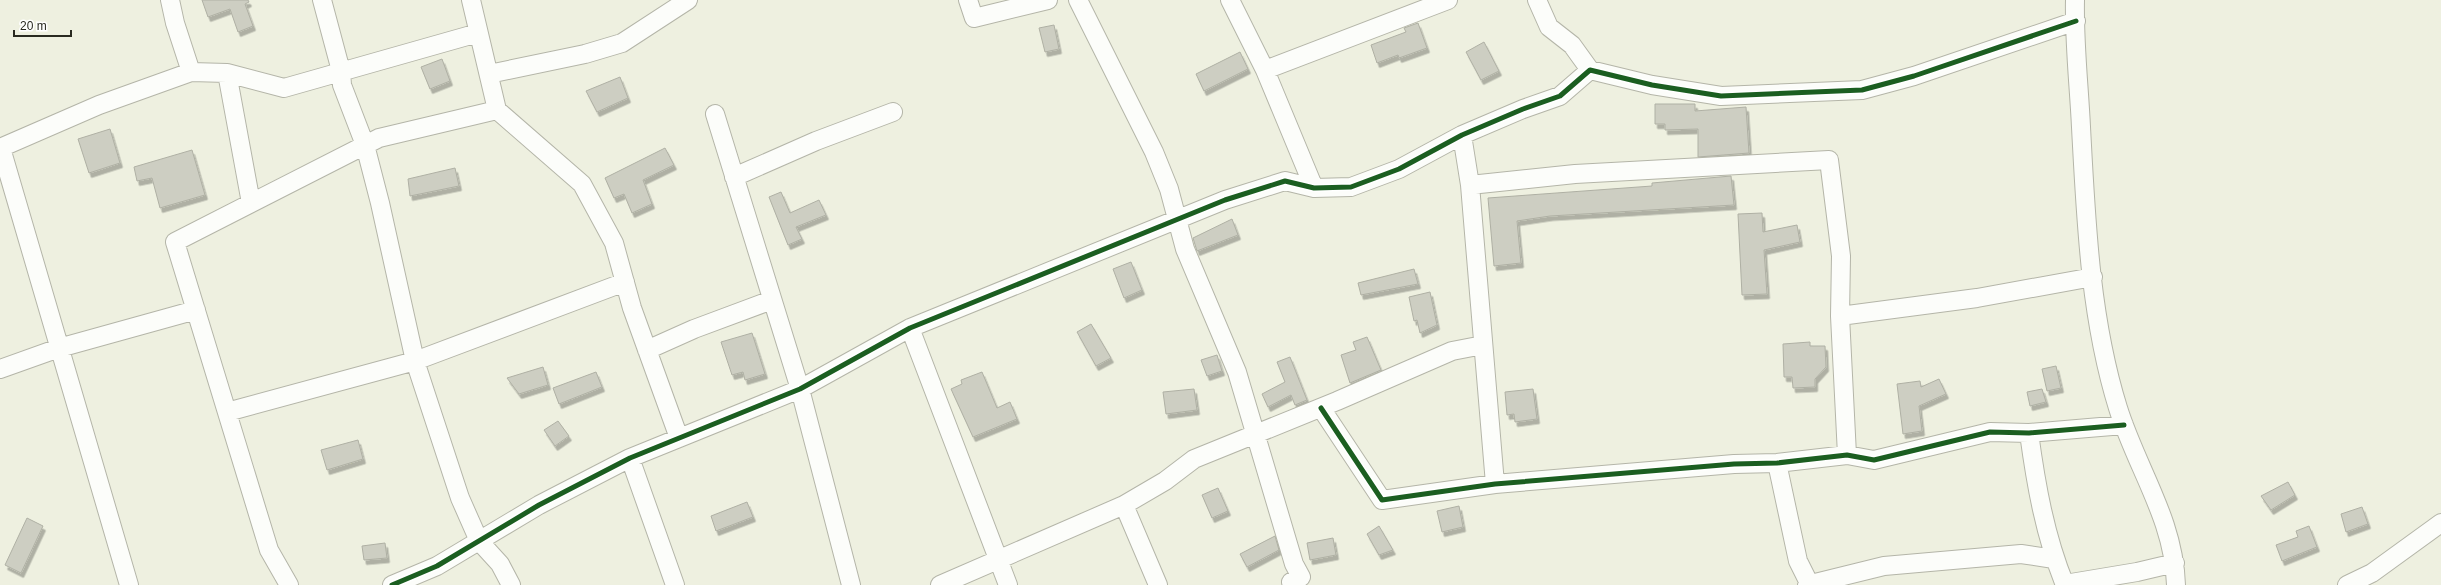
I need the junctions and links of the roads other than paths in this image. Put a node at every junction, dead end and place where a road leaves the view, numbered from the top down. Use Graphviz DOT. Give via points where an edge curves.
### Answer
graph roads {
  1 [pos="170,0"];
  2 [pos="322,0"];
  3 [pos="471,0"];
  4 [pos="688,0"];
  5 [pos="968,0"];
  6 [pos="1048,0"];
  7 [pos="1078,0"];
  8 [pos="1230,0"];
  9 [pos="1448,0"];
  10 [pos="1537,0"];
  11 [pos="2075,0"];
  12 [pos="2076,21"];
  13 [pos="478,33"];
  14 [pos="1265,70"];
  15 [pos="1590,70"];
  16 [pos="341,71"];
  17 [pos="191,72"];
  18 [pos="227,73"];
  19 [pos="489,74"];
  20 [pos="497,110"];
  21 [pos="893,112"];
  22 [pos="716,114"];
  23 [pos="1462,135"];
  24 [pos="365,145"];
  25 [pos="0,148"];
  26 [pos="734,177"];
  27 [pos="1470,185"];
  28 [pos="1314,188"];
  29 [pos="252,204"];
  30 [pos="1176,220"];
  31 [pos="2092,277"];
  32 [pos="625,282"];
  33 [pos="772,300"];
  34 [pos="196,310"];
  35 [pos="1840,316"];
  36 [pos="910,328"];
  37 [pos="1483,345"];
  38 [pos="59,348"];
  39 [pos="647,350"];
  40 [pos="415,361"];
  41 [pos="0,369"];
  42 [pos="800,389"];
  43 [pos="1320,408"];
  44 [pos="227,412"];
  45 [pos="2124,425"];
  46 [pos="2029,433"];
  47 [pos="1255,434"];
  48 [pos="679,438"];
  49 [pos="1847,455"];
  50 [pos="630,458"];
  51 [pos="1777,463"];
  52 [pos="1495,484"];
  53 [pos="1124,505"];
  54 [pos="2441,523"];
  55 [pos="479,541"];
  56 [pos="2054,559"];
  57 [pos="998,560"];
  58 [pos="2175,563"];
  59 [pos="2065,584"];
  60 [pos="129,585"];
  61 [pos="289,585"];
  62 [pos="392,585"];
  63 [pos="512,585"];
  64 [pos="675,585"];
  65 [pos="851,585"];
  66 [pos="940,585"];
  67 [pos="1008,585"];
  68 [pos="1158,585"];
  69 [pos="1293,585"];
  70 [pos="1808,585"];
  71 [pos="2176,585"];
  72 [pos="2347,585"];
  1 -- 17 [label="street"];
  2 -- 16 [label="street"];
  3 -- 13 [label="street"];
  4 -- 19 [label="street" via="622,43 585,54"];
  5 -- 6 [label="street" via="974,18"];
  7 -- 30 [label="street" via="1154,152 1169,189"];
  8 -- 14 [label="street"];
  9 -- 14 [label="street"];
  10 -- 15 [label="street" via="1549,27 1572,45"];
  11 -- 12 [label="street"];
  12 -- 15 [label="street" via="1914,76 1862,90 1721,96 1652,85"];
  12 -- 31 [label="street" via="2085,208"];
  13 -- 16 [label="street"];
  13 -- 19 [label="street"];
  14 -- 28 [label="street"];
  15 -- 23 [label="street" via="1560,96"];
  16 -- 18 [label="street" via="284,88"];
  16 -- 24 [label="street" via="342,85"];
  17 -- 18 [label="street"];
  17 -- 25 [label="street" via="100,105"];
  18 -- 29 [label="street"];
  19 -- 20 [label="street"];
  20 -- 24 [label="street" via="379,138"];
  20 -- 32 [label="street" via="582,184 614,243"];
  21 -- 26 [label="street" via="816,141"];
  22 -- 26 [label="street"];
  23 -- 27 [label="street"];
  23 -- 28 [label="street" via="1399,169 1351,187"];
  24 -- 29 [label="street"];
  24 -- 40 [label="street"];
  25 -- 38 [label="street"];
  26 -- 33 [label="street"];
  27 -- 35 [label="street" via="1575,174 1829,160 1841,256"];
  27 -- 37 [label="street"];
  28 -- 30 [label="street" via="1285,181 1225,200"];
  29 -- 34 [label="street" via="175,242"];
  30 -- 36 [label="street"];
  30 -- 47 [label="street" via="1212,317 1237,372"];
  31 -- 35 [label="street" via="1977,298"];
  31 -- 45 [label="street" via="2096,312"];
  32 -- 39 [label="street"];
  32 -- 40 [label="street"];
  33 -- 39 [label="street" via="694,329"];
  33 -- 42 [label="street"];
  34 -- 38 [label="street"];
  34 -- 44 [label="street"];
  35 -- 49 [label="street"];
  36 -- 42 [label="street"];
  36 -- 57 [label="street"];
  37 -- 43 [label="street" via="1452,351"];
  37 -- 52 [label="street"];
  38 -- 41 [label="street"];
  38 -- 60 [label="street"];
  39 -- 48 [label="street"];
  40 -- 44 [label="street"];
  40 -- 55 [label="street" via="460,498"];
  42 -- 48 [label="street"];
  42 -- 65 [label="street"];
  43 -- 47 [label="street"];
  43 -- 52 [label="street" via="1382,500"];
  44 -- 61 [label="street" via="269,550"];
  45 -- 46 [label="street"];
  45 -- 58 [label="street" via="2142,472 2163,513"];
  46 -- 49 [label="street" via="1990,432 1874,460"];
  46 -- 56 [label="street" via="2036,488"];
  47 -- 53 [label="street" via="1194,459 1165,481"];
  47 -- 69 [label="street" via="1294,564 1301,577 1291,582"];
  48 -- 50 [label="street"];
  49 -- 51 [label="street"];
  50 -- 55 [label="street" via="539,504"];
  50 -- 64 [label="street"];
  51 -- 52 [label="street" via="1734,464"];
  51 -- 70 [label="street" via="1798,561"];
  53 -- 57 [label="street"];
  53 -- 68 [label="street"];
  54 -- 72 [label="street" via="2372,573"];
  55 -- 62 [label="street" via="437,566"];
  55 -- 63 [label="street" via="500,564"];
  56 -- 59 [label="street"];
  56 -- 70 [label="street" via="2021,554 1884,566"];
  57 -- 66 [label="street"];
  57 -- 67 [label="street"];
  58 -- 59 [label="street"];
  58 -- 71 [label="street"];
}
